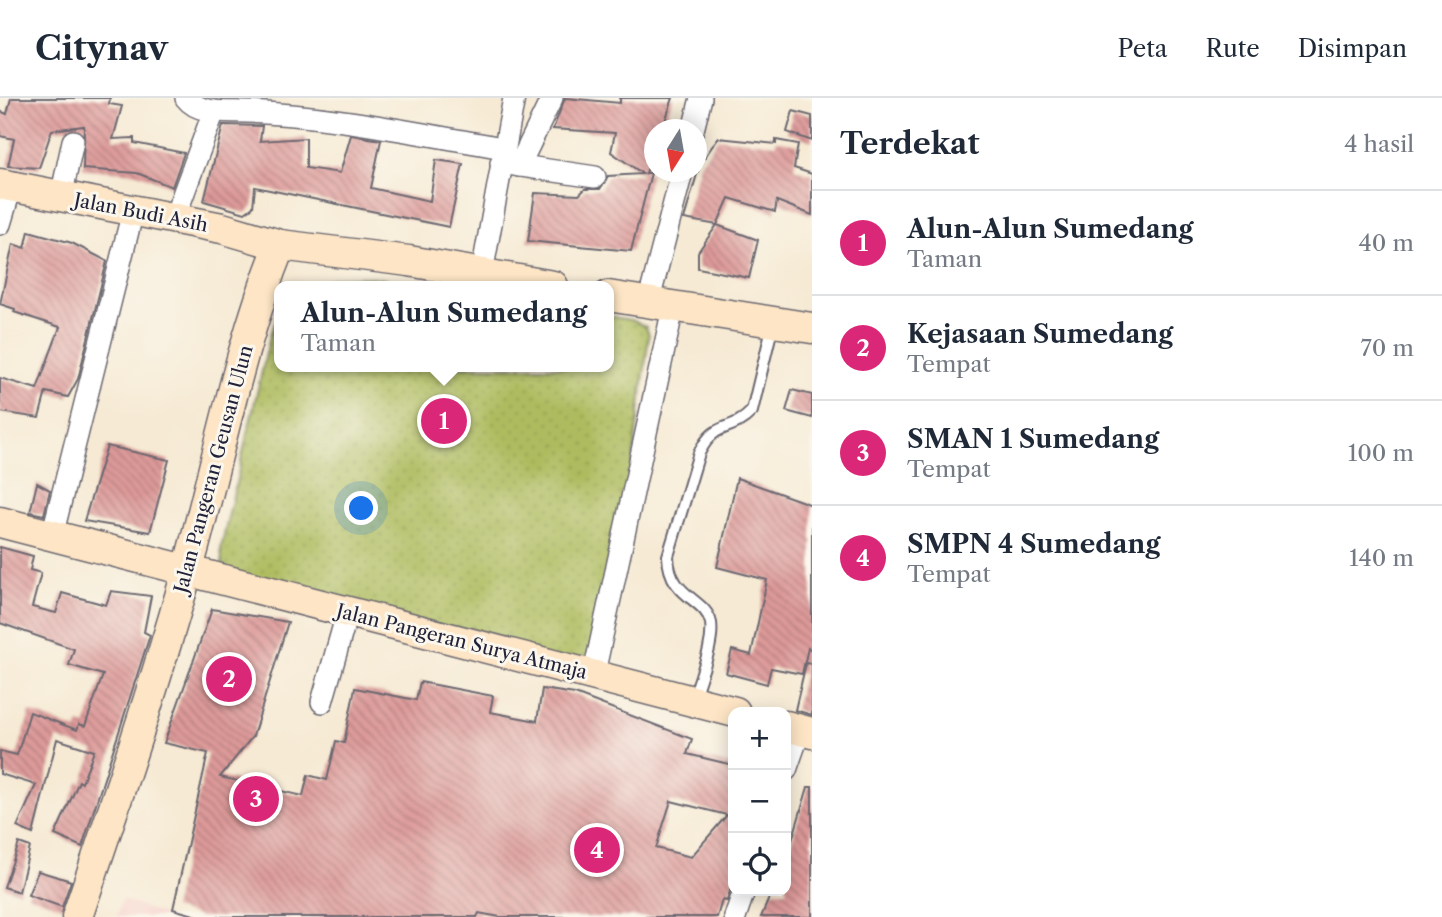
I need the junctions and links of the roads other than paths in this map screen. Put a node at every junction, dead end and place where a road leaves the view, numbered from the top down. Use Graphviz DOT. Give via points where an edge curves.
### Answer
graph roads {
  1 [pos="187,98"];
  2 [pos="514,98"];
  3 [pos="552,98"];
  4 [pos="701,98"];
  5 [pos="214,111"];
  6 [pos="696,119"];
  7 [pos="73,141"];
  8 [pos="508,159"];
  9 [pos="595,177"];
  10 [pos="680,182"];
  11 [pos="6,185"];
  12 [pos="61,197"];
  13 [pos="133,211"];
  14 [pos="174,219"];
  15 [pos="0,224"];
  16 [pos="280,245"];
  17 [pos="482,273"];
  18 [pos="526,281"];
  19 [pos="614,297"];
  20 [pos="661,306"];
  21 [pos="774,321"];
  22 [pos="812,328"];
  23 [pos="0,522"];
  24 [pos="52,536"];
  25 [pos="187,572"];
  26 [pos="347,614"];
  27 [pos="594,673"];
  28 [pos="693,701"];
  29 [pos="322,702"];
  30 [pos="728,710"];
  31 [pos="799,730"];
  32 [pos="791,755"];
  33 [pos="742,896"];
  34 [pos="77,917"];
  35 [pos="735,917"];
  1 -- 5 [label="street" via="192,105"];
  2 -- 8 [label="street"];
  3 -- 8 [label="street"];
  4 -- 6 [label="street"];
  5 -- 8 [label="street" via="297,113"];
  5 -- 14 [label="street"];
  7 -- 12 [label="street"];
  8 -- 9 [label="street"];
  8 -- 17 [label="street"];
  10 -- 20 [label="street"];
  11 -- 12 [label="main road, Jalan Budi Asih"];
  11 -- 15 [label="street"];
  12 -- 13 [label="main road, Jalan Budi Asih"];
  13 -- 14 [label="main road, Jalan Budi Asih"];
  13 -- 24 [label="street"];
  14 -- 16 [label="main road, Jalan Budi Asih"];
  16 -- 17 [label="main road"];
  16 -- 25 [label="main road, Jalan Pangeran Geusan Ulun" via="235,380"];
  17 -- 18 [label="main road"];
  19 -- 20 [label="main road"];
  20 -- 21 [label="main road"];
  20 -- 27 [label="street"];
  21 -- 22 [label="main road"];
  21 -- 28 [label="lane" via="752,411 707,438 668,556 674,582 711,624"];
  23 -- 24 [label="main road, Jalan Pangeran Surya Atmaja"];
  24 -- 25 [label="main road, Jalan Pangeran Surya Atmaja"];
  25 -- 26 [label="main road, Jalan Pangeran Surya Atmaja"];
  25 -- 34 [label="main road, Jalan Pangeran Geusan Ulun"];
  26 -- 27 [label="main road, Jalan Pangeran Surya Atmaja"];
  26 -- 29 [label="street"];
  27 -- 28 [label="main road, Jalan Pangeran Surya Atmaja"];
  28 -- 30 [label="main road, Jalan Pangeran Surya Atmaja"];
  31 -- 32 [label="street"];
  33 -- 35 [label="street"];
}
